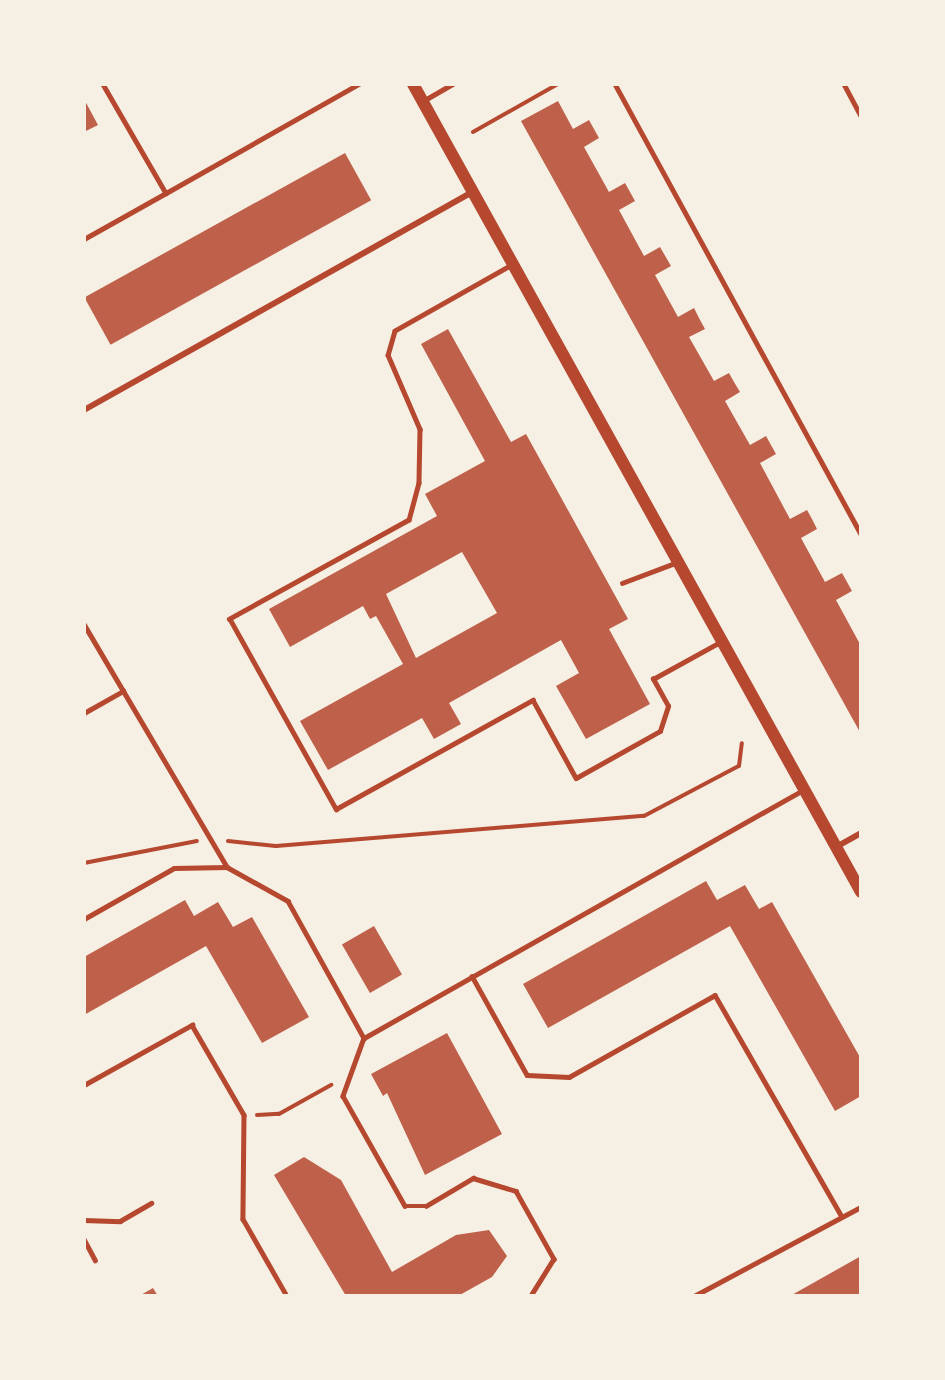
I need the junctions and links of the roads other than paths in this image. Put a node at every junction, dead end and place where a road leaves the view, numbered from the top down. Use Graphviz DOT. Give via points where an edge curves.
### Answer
graph roads {
  1 [pos="103,84"];
  2 [pos="358,84"];
  3 [pos="413,84"];
  4 [pos="452,84"];
  5 [pos="615,84"];
  6 [pos="844,84"];
  7 [pos="422,101"];
  8 [pos="861,116"];
  9 [pos="473,192"];
  10 [pos="166,193"];
  11 [pos="84,239"];
  12 [pos="513,265"];
  13 [pos="84,410"];
  14 [pos="861,534"];
  15 [pos="678,562"];
  16 [pos="622,583"];
  17 [pos="84,624"];
  18 [pos="722,641"];
  19 [pos="123,691"];
  20 [pos="84,713"];
  21 [pos="804,789"];
  22 [pos="861,833"];
  23 [pos="836,847"];
  24 [pos="227,867"];
  25 [pos="861,892"];
  26 [pos="84,919"];
  27 [pos="472,976"];
  28 [pos="364,1038"];
  29 [pos="84,1086"];
  30 [pos="151,1203"];
  31 [pos="861,1207"];
  32 [pos="841,1215"];
  33 [pos="84,1220"];
  34 [pos="84,1239"];
  35 [pos="95,1260"];
  36 [pos="287,1296"];
  37 [pos="531,1296"];
  38 [pos="694,1296"];
  1 -- 10 [label="lane"];
  2 -- 10 [label="lane"];
  3 -- 7 [label="main road"];
  4 -- 7 [label="lane"];
  5 -- 14 [label="lane"];
  6 -- 8 [label="lane"];
  7 -- 9 [label="main road"];
  9 -- 12 [label="main road"];
  9 -- 13 [label="street"];
  10 -- 11 [label="lane"];
  12 -- 15 [label="main road"];
  12 -- 18 [label="lane" via="395,331 388,356 420,429 419,483 409,520 230,619 336,809 533,700 576,777 660,731 668,706 652,679"];
  15 -- 16 [label="lane" via="650,577"];
  15 -- 18 [label="main road"];
  17 -- 19 [label="lane"];
  18 -- 21 [label="main road"];
  19 -- 20 [label="lane"];
  19 -- 24 [label="lane"];
  21 -- 23 [label="main road"];
  21 -- 27 [label="lane"];
  22 -- 23 [label="street"];
  23 -- 25 [label="main road"];
  24 -- 26 [label="lane" via="174,868"];
  24 -- 28 [label="lane" via="288,901"];
  27 -- 28 [label="lane"];
  27 -- 32 [label="lane" via="527,1076 568,1077 715,995"];
  28 -- 37 [label="lane" via="343,1096 405,1206 426,1206 473,1178 516,1191 554,1259"];
  29 -- 36 [label="lane" via="192,1025 244,1115 243,1219"];
  30 -- 33 [label="lane" via="120,1221"];
  31 -- 32 [label="lane"];
  32 -- 38 [label="lane"];
  34 -- 35 [label="lane"];
}
